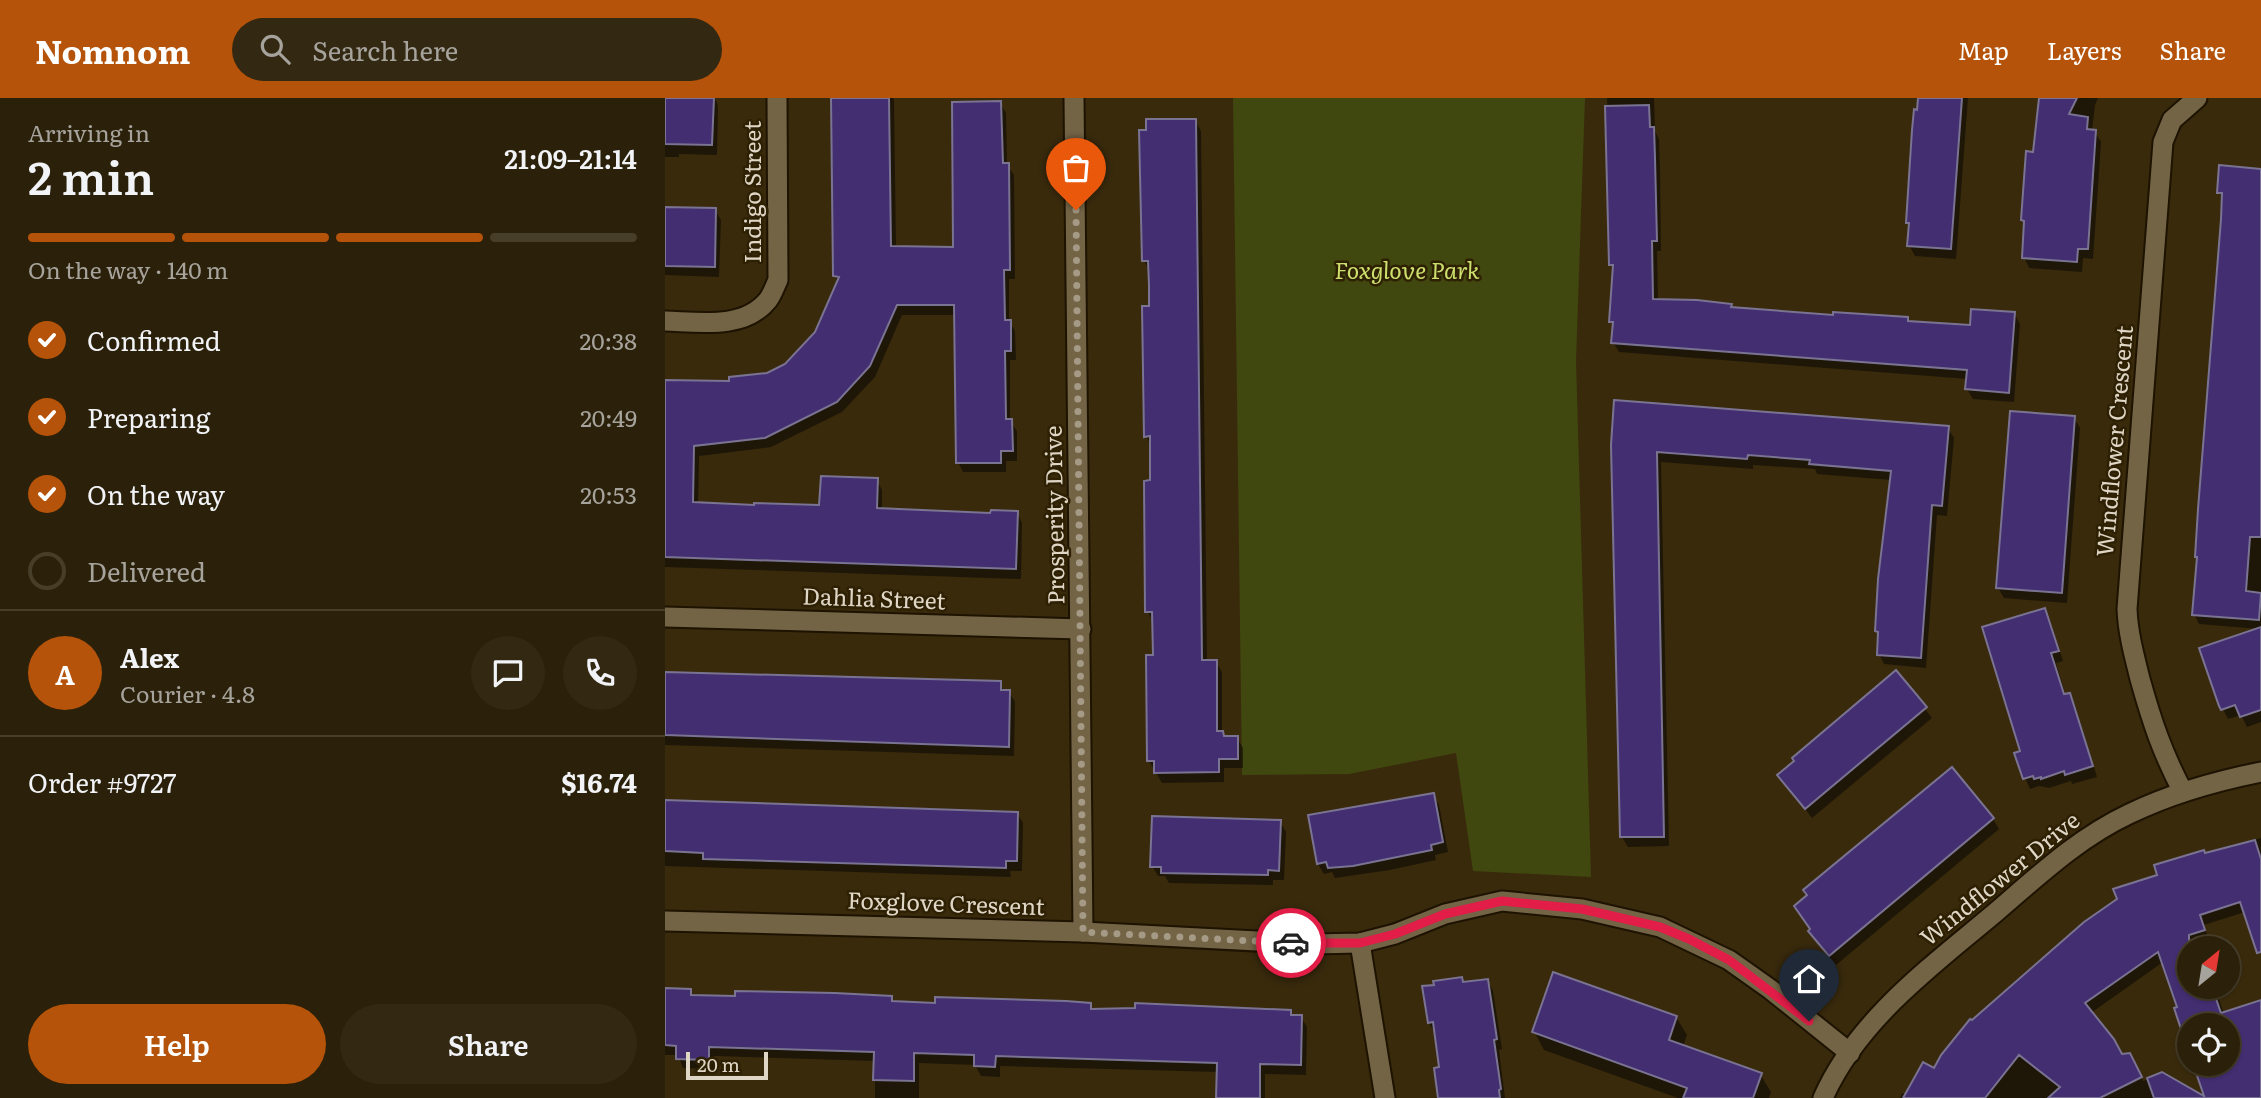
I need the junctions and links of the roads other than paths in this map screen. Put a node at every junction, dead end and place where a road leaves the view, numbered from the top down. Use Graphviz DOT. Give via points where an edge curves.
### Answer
graph roads {
  1 [pos="777,98"];
  2 [pos="1074,98"];
  3 [pos="2197,98"];
  4 [pos="665,321"];
  5 [pos="665,617"];
  6 [pos="1081,629"];
  7 [pos="2261,772"];
  8 [pos="2183,792"];
  9 [pos="665,921"];
  10 [pos="1083,932"];
  11 [pos="1360,943"];
  12 [pos="1850,1053"];
  13 [pos="1385,1098"];
  14 [pos="1823,1098"];
  1 -- 4 [label="street, Indigo Street" via="778,280 769,299 728,323"];
  2 -- 6 [label="street, Prosperity Drive"];
  3 -- 8 [label="street, Windflower Crescent" via="2172,120 2163,142 2127,609 2128,633 2153,727"];
  5 -- 6 [label="street, Dahlia Street"];
  6 -- 10 [label="street, Prosperity Drive"];
  7 -- 8 [label="street, Windflower Drive"];
  8 -- 12 [label="street, Windflower Drive" via="2129,813 2079,841 1909,986 1878,1015"];
  9 -- 10 [label="street, Foxglove Crescent"];
  10 -- 11 [label="street, Foxglove Crescent"];
  11 -- 12 [label="street, Foxglove Crescent" via="1445,914 1502,901 1628,918 1670,931 1729,960"];
  11 -- 13 [label="street"];
  12 -- 14 [label="street, Windflower Drive"];
}
